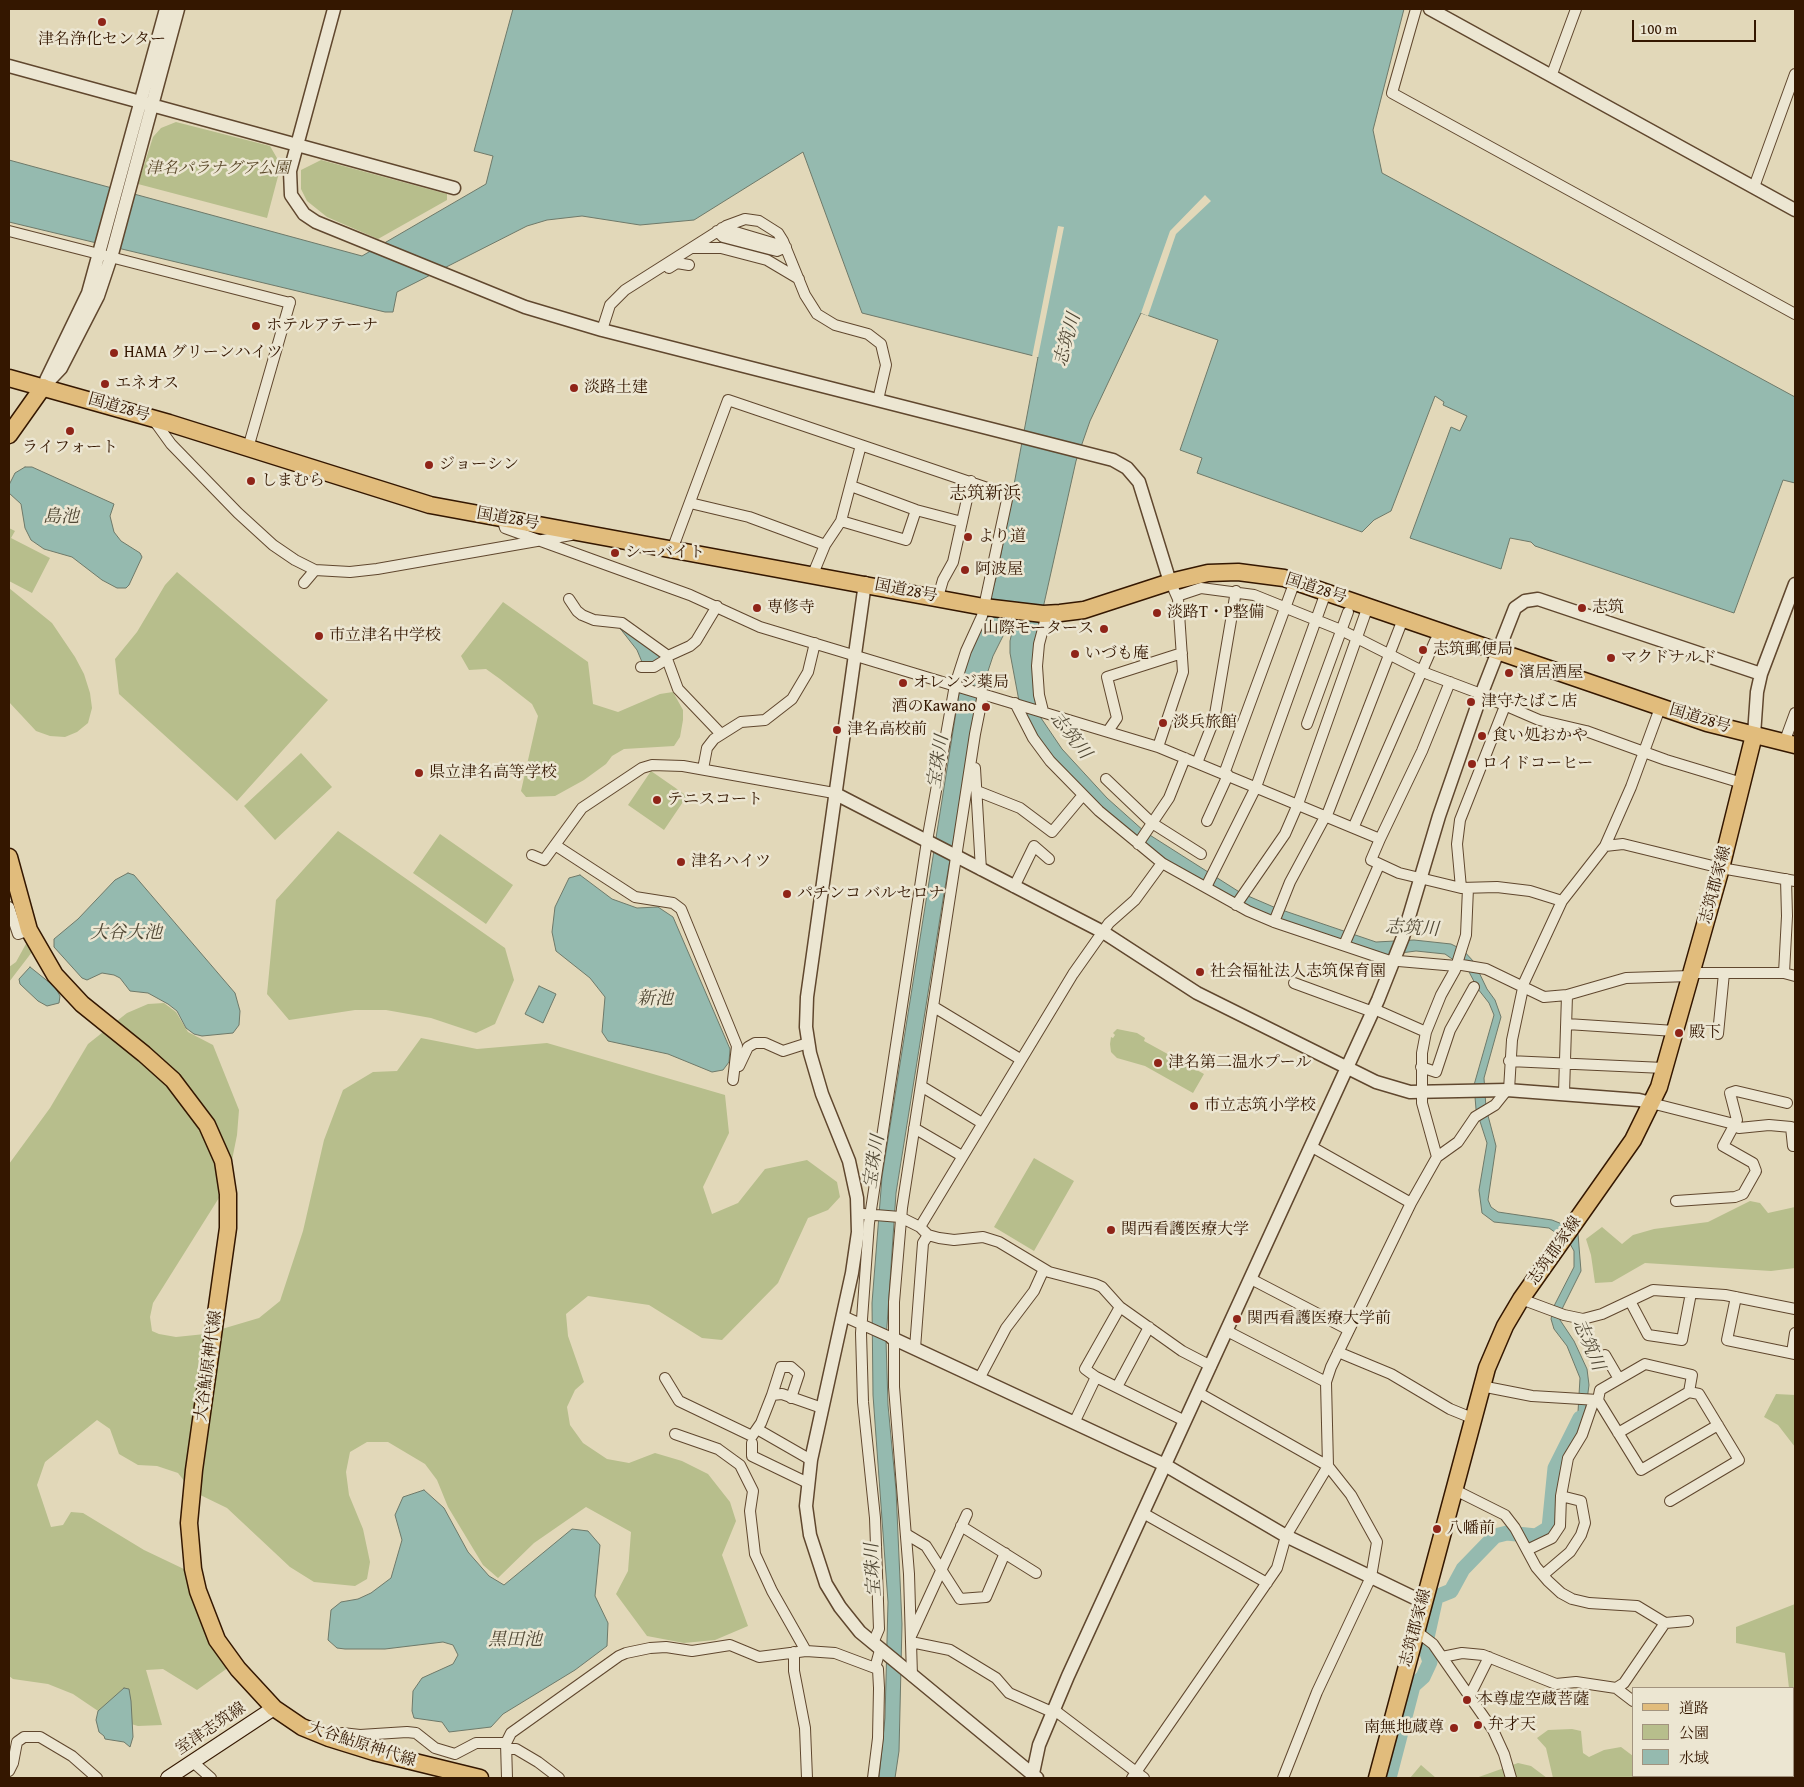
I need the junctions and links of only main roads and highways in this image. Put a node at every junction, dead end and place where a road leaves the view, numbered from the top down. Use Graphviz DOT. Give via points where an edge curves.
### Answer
graph roads {
  1 [pos="9,378"];
  2 [pos="43,387"];
  3 [pos="9,435"];
  4 [pos="1754,735"];
  5 [pos="1790,744"];
  6 [pos="9,857"];
  7 [pos="274,1708"];
  8 [pos="168,1778"];
  9 [pos="474,1778"];
  10 [pos="1377,1778"];
  1 -- 2 [label="main road, 国道28号"];
  2 -- 3 [label="main road"];
  2 -- 4 [label="main road, 国道28号" via="411,500 985,607 1045,614 1084,610 1174,589 1222,572 1251,572 1295,581 1660,708"];
  4 -- 5 [label="main road, 国道28号"];
  4 -- 10 [label="main road, 志筑郡家線" via="1721,868 1651,1103 1633,1140 1522,1299 1500,1338 1481,1386 1423,1602 1419,1633"];
  6 -- 7 [label="main road, 大谷鮎原神代線" via="29,930 48,964 73,996 159,1066 187,1096 207,1125 222,1161 228,1194 228,1228 190,1505 192,1568 203,1608 226,1655"];
  7 -- 8 [label="main road, 室津志筑線"];
  7 -- 9 [label="main road, 大谷鮎原神代線" via="329,1738"];
}
